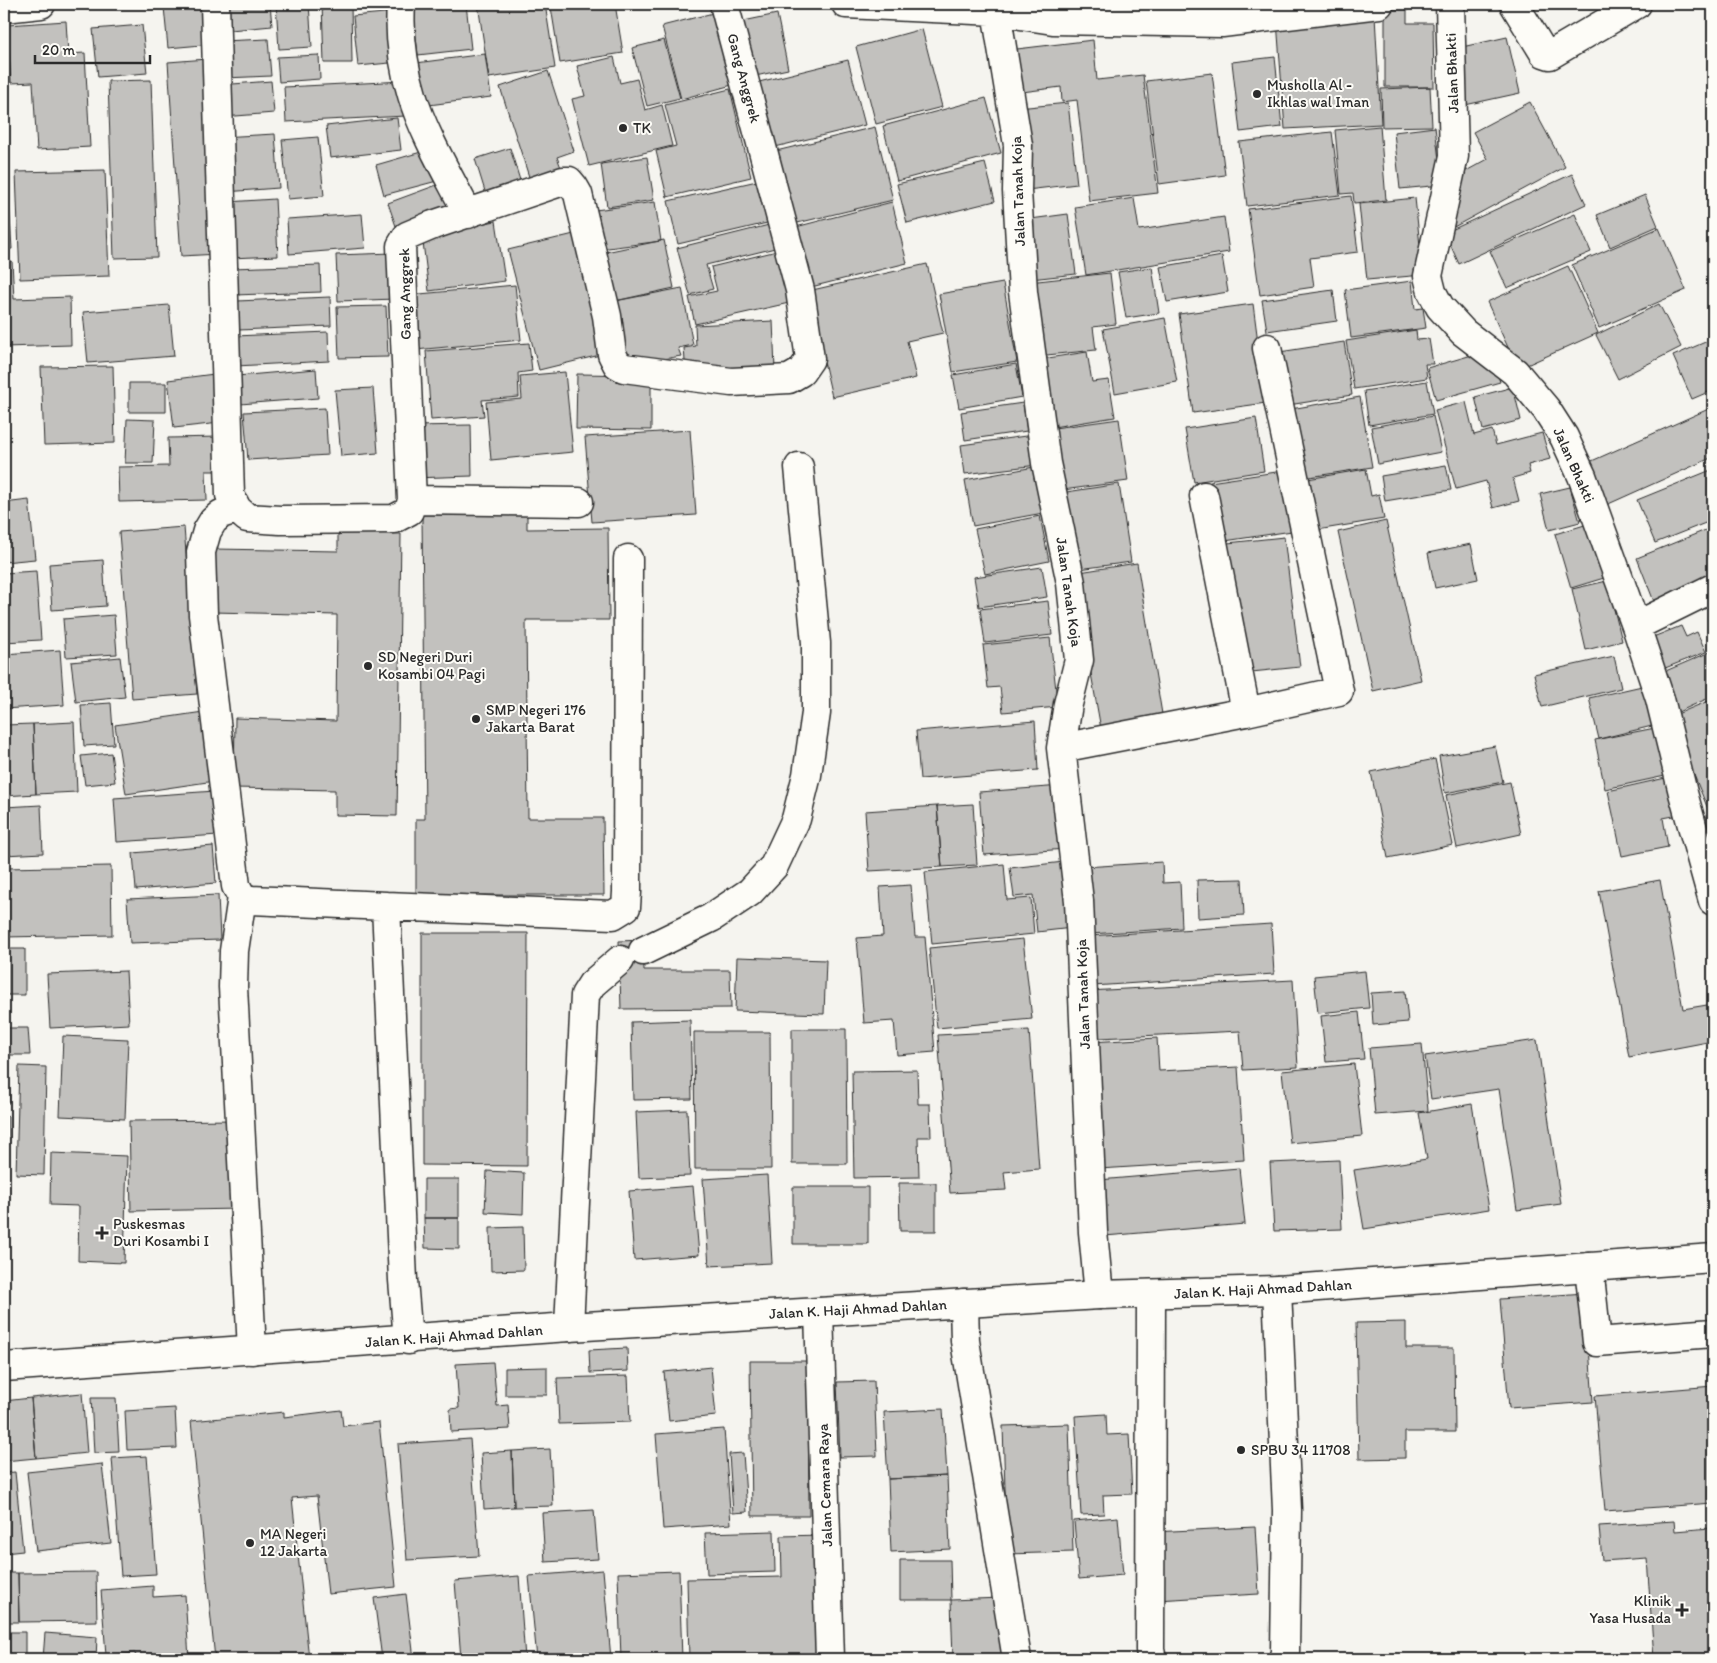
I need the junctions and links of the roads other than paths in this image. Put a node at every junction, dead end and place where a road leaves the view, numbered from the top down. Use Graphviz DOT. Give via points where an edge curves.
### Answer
graph roads {
  1 [pos="41,4"];
  2 [pos="214,4"];
  3 [pos="401,4"];
  4 [pos="724,4"];
  5 [pos="846,4"];
  6 [pos="1379,4"];
  7 [pos="1450,4"];
  8 [pos="1514,4"];
  9 [pos="1637,4"];
  10 [pos="4,8"];
  11 [pos="1285,10"];
  12 [pos="996,11"];
  13 [pos="1051,12"];
  14 [pos="468,214"];
  15 [pos="1267,348"];
  16 [pos="799,467"];
  17 [pos="1204,496"];
  18 [pos="412,500"];
  19 [pos="578,502"];
  20 [pos="237,509"];
  21 [pos="628,559"];
  22 [pos="1713,588"];
  23 [pos="1636,626"];
  24 [pos="1246,712"];
  25 [pos="1061,748"];
  26 [pos="242,897"];
  27 [pos="1713,901"];
  28 [pos="386,906"];
  29 [pos="1713,1258"];
  30 [pos="1589,1267"];
  31 [pos="1277,1290"];
  32 [pos="1151,1294"];
  33 [pos="1099,1295"];
  34 [pos="964,1303"];
  35 [pos="820,1312"];
  36 [pos="569,1327"];
  37 [pos="1713,1333"];
  38 [pos="408,1340"];
  39 [pos="252,1350"];
  40 [pos="4,1367"];
  41 [pos="830,1659"];
  42 [pos="1017,1659"];
  43 [pos="1152,1659"];
  44 [pos="1283,1659"];
  1 -- 10 [label="street"];
  2 -- 20 [label="street" via="230,494"];
  3 -- 14 [label="street" via="403,49 412,96"];
  4 -- 14 [label="street, Gang Anggrek" via="800,290 810,359 801,372 789,379 731,382 624,368 617,364 612,354 607,316 578,194 569,181"];
  5 -- 12 [label="street"];
  6 -- 11 [label="street"];
  7 -- 23 [label="street, Jalan Bhakti" via="1454,156 1428,276 1432,292 1440,307 1463,332 1515,372 1546,408 1564,437 1582,476"];
  8 -- 9 [label="street" via="1544,53 1550,55"];
  11 -- 13 [label="street" via="1222,23"];
  12 -- 13 [label="street"];
  12 -- 25 [label="street, Jalan Tanah Koja" via="1018,145 1023,292 1046,463 1071,583 1079,660"];
  14 -- 18 [label="street, Gang Anggrek" via="407,236 401,246"];
  15 -- 24 [label="street" via="1339,691"];
  16 -- 36 [label="street" via="816,653 816,712 807,776 796,819 774,866 750,892 711,918 632,955 592,984 585,995"];
  17 -- 24 [label="street"];
  18 -- 19 [label="street"];
  18 -- 20 [label="street" via="409,511 394,519 247,518"];
  20 -- 26 [label="street" via="213,520 201,552 204,625 236,886"];
  21 -- 28 [label="street" via="626,907 613,915"];
  22 -- 23 [label="street"];
  23 -- 27 [label="street, Jalan Bhakti" via="1660,699"];
  24 -- 25 [label="street"];
  25 -- 33 [label="street, Jalan Tanah Koja" via="1079,901 1092,1222"];
  26 -- 28 [label="street"];
  26 -- 39 [label="street" via="234,951 234,987"];
  28 -- 38 [label="street"];
  29 -- 30 [label="street, Jalan K. Haji Ahmad Dahlan"];
  30 -- 31 [label="street, Jalan K. Haji Ahmad Dahlan"];
  30 -- 37 [label="street" via="1597,1342"];
  31 -- 32 [label="street, Jalan K. Haji Ahmad Dahlan"];
  31 -- 44 [label="street" via="1287,1510"];
  32 -- 33 [label="street, Jalan K. Haji Ahmad Dahlan"];
  32 -- 43 [label="street"];
  33 -- 34 [label="street, Jalan K. Haji Ahmad Dahlan"];
  34 -- 35 [label="street, Jalan K. Haji Ahmad Dahlan"];
  34 -- 42 [label="street" via="965,1342"];
  35 -- 36 [label="street, Jalan K. Haji Ahmad Dahlan"];
  35 -- 41 [label="street, Jalan Cemara Raya"];
  36 -- 38 [label="street, Jalan K. Haji Ahmad Dahlan"];
  38 -- 39 [label="street, Jalan K. Haji Ahmad Dahlan"];
  39 -- 40 [label="street, Jalan K. Haji Ahmad Dahlan"];
}
